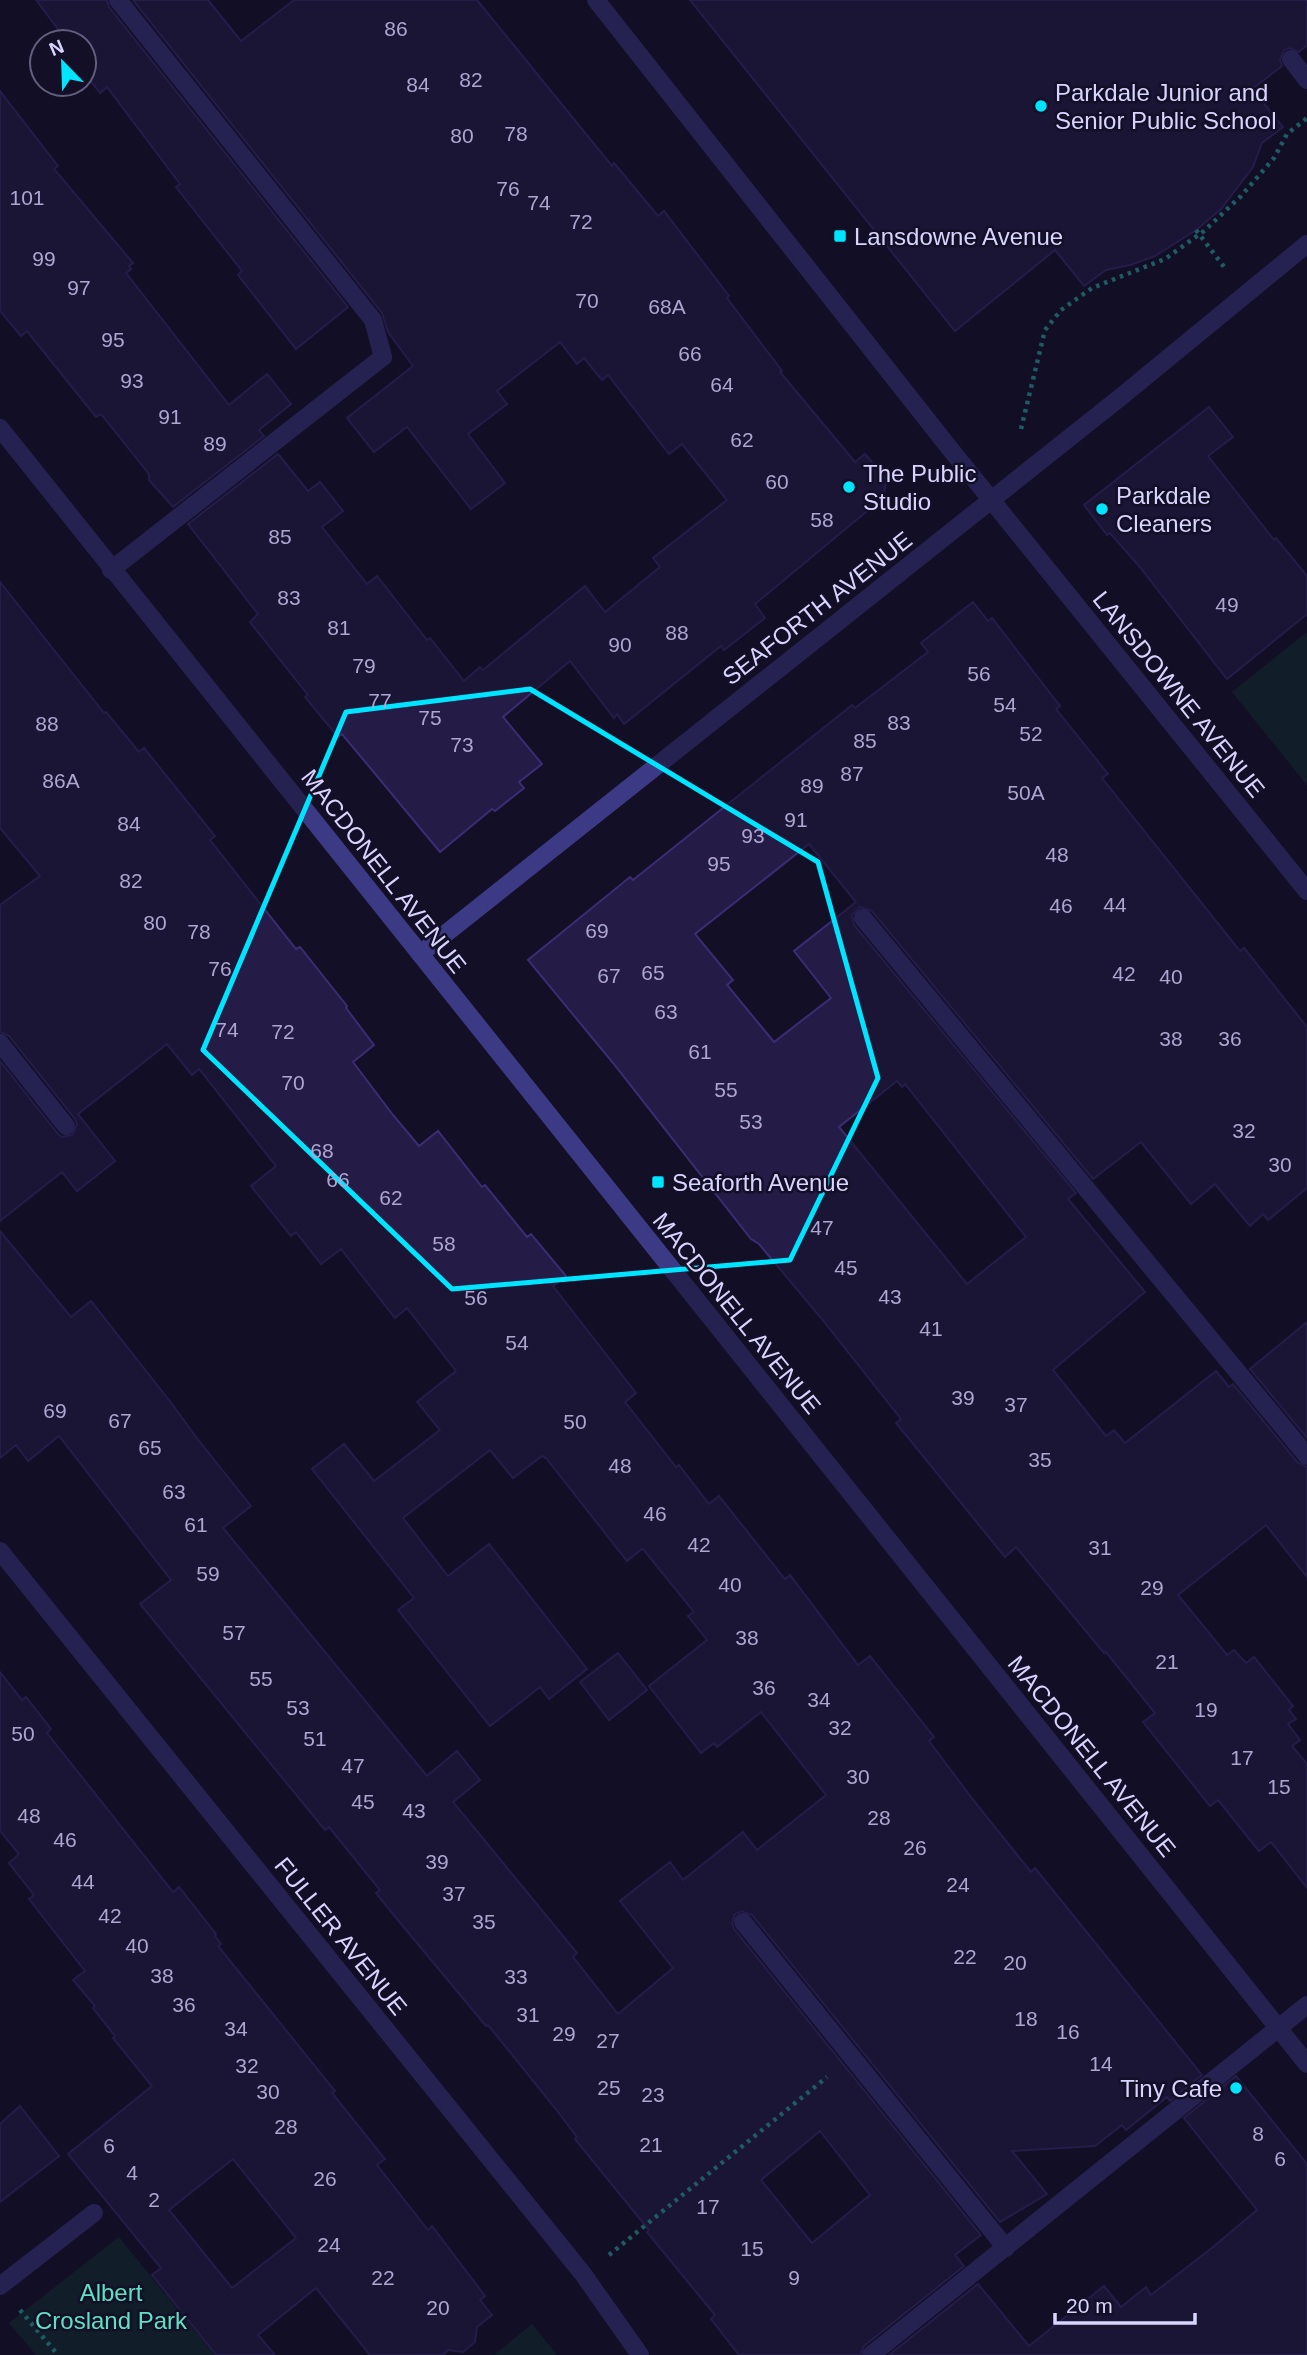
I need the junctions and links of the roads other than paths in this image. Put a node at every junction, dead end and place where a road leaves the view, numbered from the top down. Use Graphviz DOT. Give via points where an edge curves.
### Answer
graph roads {
  1 [pos="118,0"];
  2 [pos="596,0"];
  3 [pos="1291,59"];
  4 [pos="1307,80"];
  5 [pos="1305,251"];
  6 [pos="0,428"];
  7 [pos="991,500"];
  8 [pos="111,570"];
  9 [pos="1307,891"];
  10 [pos="863,918"];
  11 [pos="420,954"];
  12 [pos="0,1043"];
  13 [pos="66,1126"];
  14 [pos="1307,1456"];
  15 [pos="0,1551"];
  16 [pos="743,1922"];
  17 [pos="1307,2005"];
  18 [pos="1278,2026"];
  19 [pos="1307,2064"];
  20 [pos="94,2213"];
  21 [pos="1006,2248"];
  22 [pos="0,2286"];
  23 [pos="640,2355"];
  24 [pos="871,2355"];
  1 -- 8 [label="street" via="373,320 383,357"];
  2 -- 7 [label="street, LANSDOWNE AVENUE"];
  3 -- 4 [label="street"];
  5 -- 7 [label="street, SEAFORTH AVENUE"];
  6 -- 8 [label="street, MACDONELL AVENUE"];
  7 -- 9 [label="street, LANSDOWNE AVENUE"];
  7 -- 11 [label="street, SEAFORTH AVENUE"];
  8 -- 11 [label="street, MACDONELL AVENUE"];
  10 -- 14 [label="street"];
  11 -- 18 [label="street, MACDONELL AVENUE"];
  12 -- 13 [label="street"];
  15 -- 23 [label="street, FULLER AVENUE" via="583,2274"];
  16 -- 21 [label="street"];
  17 -- 18 [label="street"];
  18 -- 19 [label="street, MACDONELL AVENUE"];
  18 -- 21 [label="street"];
  20 -- 22 [label="street"];
  21 -- 24 [label="street"];
}
